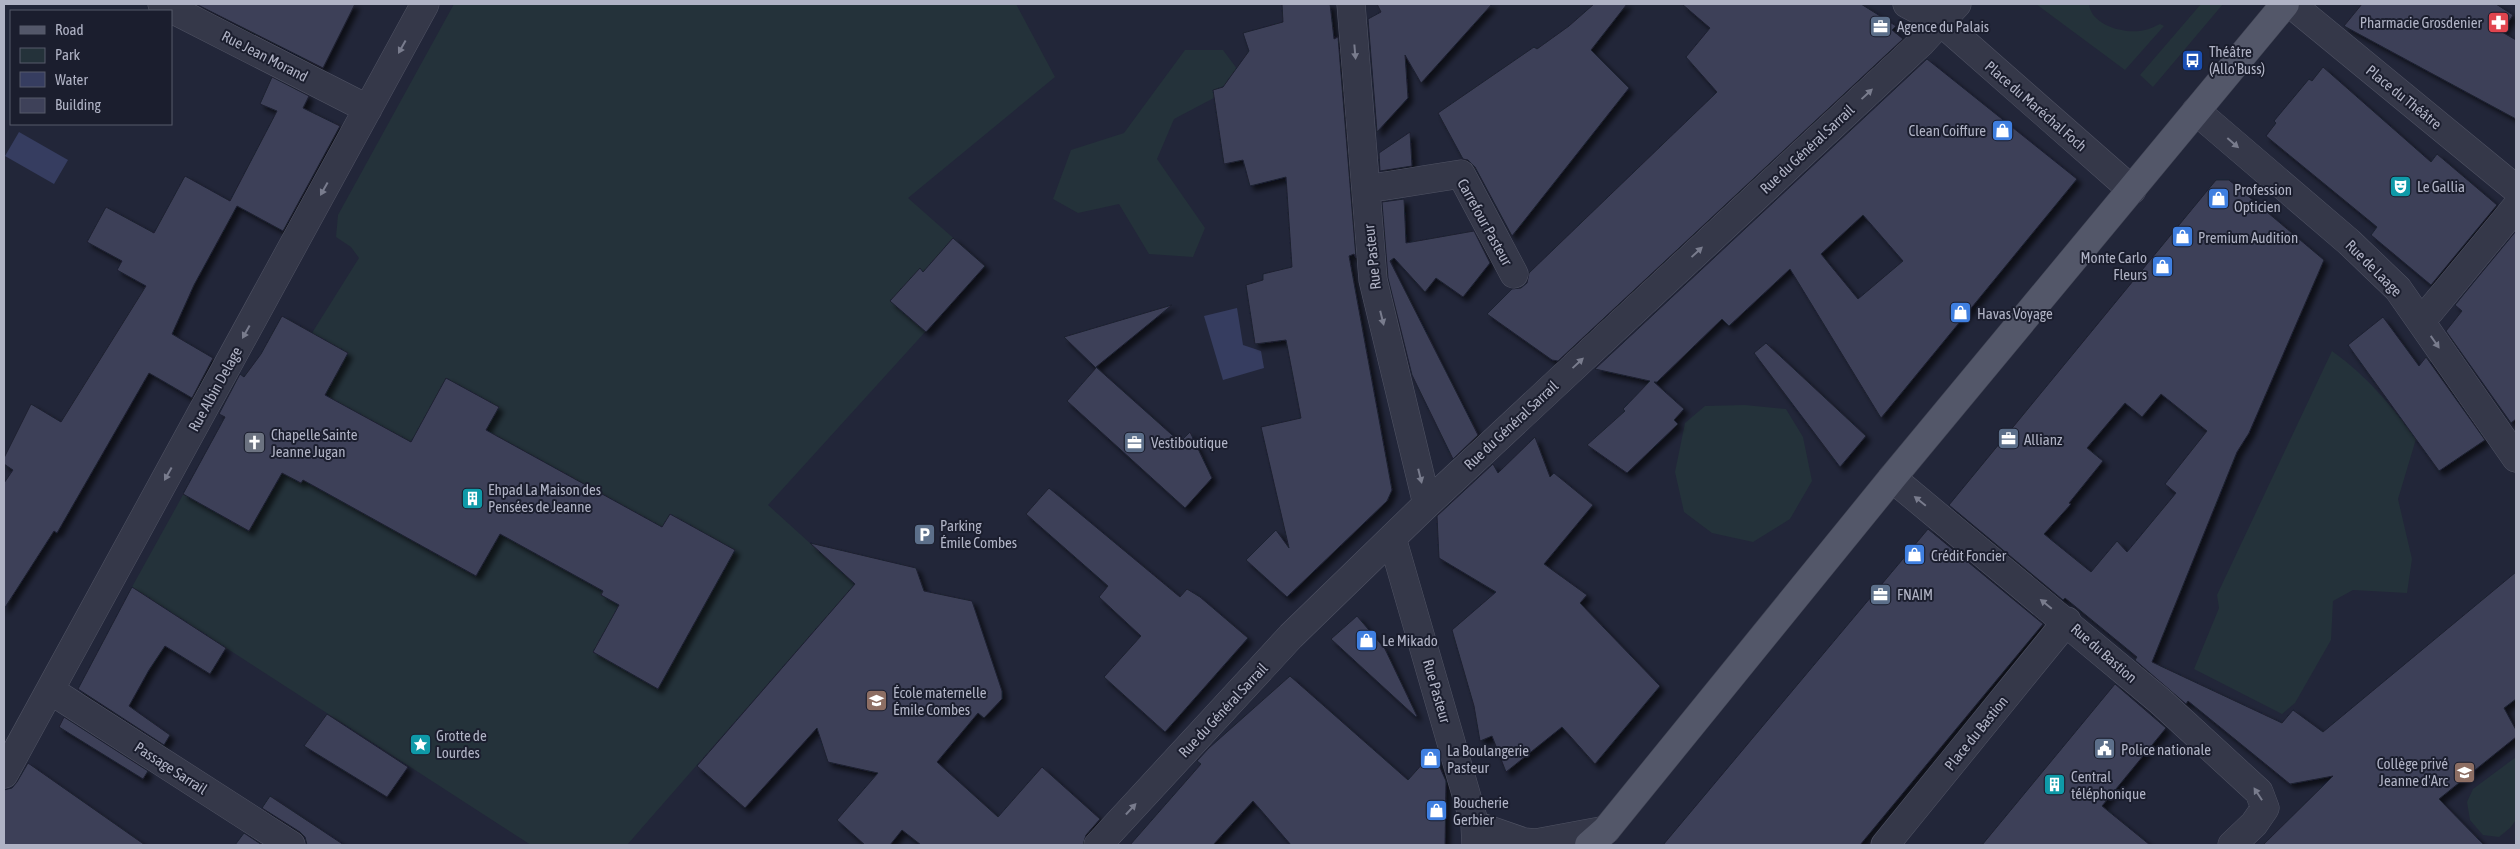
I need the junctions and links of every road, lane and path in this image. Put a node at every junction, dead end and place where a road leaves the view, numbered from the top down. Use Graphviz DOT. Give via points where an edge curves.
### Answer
graph roads {
  1 [pos="162,4"];
  2 [pos="425,4"];
  3 [pos="1351,4"];
  4 [pos="1907,4"];
  5 [pos="2285,4"];
  6 [pos="2291,4"];
  7 [pos="1949,13"];
  8 [pos="368,109"];
  9 [pos="2196,111"];
  10 [pos="1366,189"];
  11 [pos="2516,189"];
  12 [pos="2132,190"];
  13 [pos="2516,207"];
  14 [pos="1514,274"];
  15 [pos="2414,299"];
  16 [pos="2516,458"];
  17 [pos="1892,478"];
  18 [pos="1427,504"];
  19 [pos="1392,538"];
  20 [pos="2067,621"];
  21 [pos="50,690"];
  22 [pos="4,774"];
  23 [pos="1476,835"];
  24 [pos="1599,840"];
  25 [pos="292,845"];
  26 [pos="1098,845"];
  27 [pos="1885,845"];
  28 [pos="2232,845"];
  1 -- 8 [label="street, Rue Jean Morand"];
  2 -- 8 [label="street, Rue Albin Delage, one-way"];
  3 -- 10 [label="street, Rue Pasteur, one-way"];
  4 -- 7 [label="street, Place du Maréchal Foch"];
  5 -- 9 [label="main road"];
  6 -- 11 [label="street, Place du Théâtre"];
  7 -- 12 [label="street, Place du Maréchal Foch"];
  18 -- 7 [label="street, Rue du Général Sarrail, one-way"];
  8 -- 21 [label="street, Rue Albin Delage, one-way"];
  9 -- 12 [label="main road"];
  9 -- 15 [label="street, Rue de Laage, one-way"];
  10 -- 14 [label="street, Carrefour Pasteur" via="1461,174"];
  10 -- 18 [label="street, Rue Pasteur, one-way" via="1373,280"];
  12 -- 17 [label="main road"];
  13 -- 15 [label="street"];
  15 -- 16 [label="street, Rue de Laage, one-way"];
  20 -- 17 [label="street, Rue du Bastion, one-way"];
  17 -- 24 [label="main road"];
  18 -- 19 [label="street, Rue du Général Sarrail"];
  19 -- 23 [label="street, Rue Pasteur"];
  26 -- 19 [label="street, Rue du Général Sarrail, one-way" via="1291,636"];
  20 -- 27 [label="street, Place du Bastion"];
  28 -- 20 [label="street, Rue du Bastion, one-way" via="2265,808 2260,792"];
  21 -- 22 [label="street, Rue Albin Delage"];
  21 -- 25 [label="street, Passage Sarrail"];
  23 -- 24 [label="street" via="1536,843"];
}
